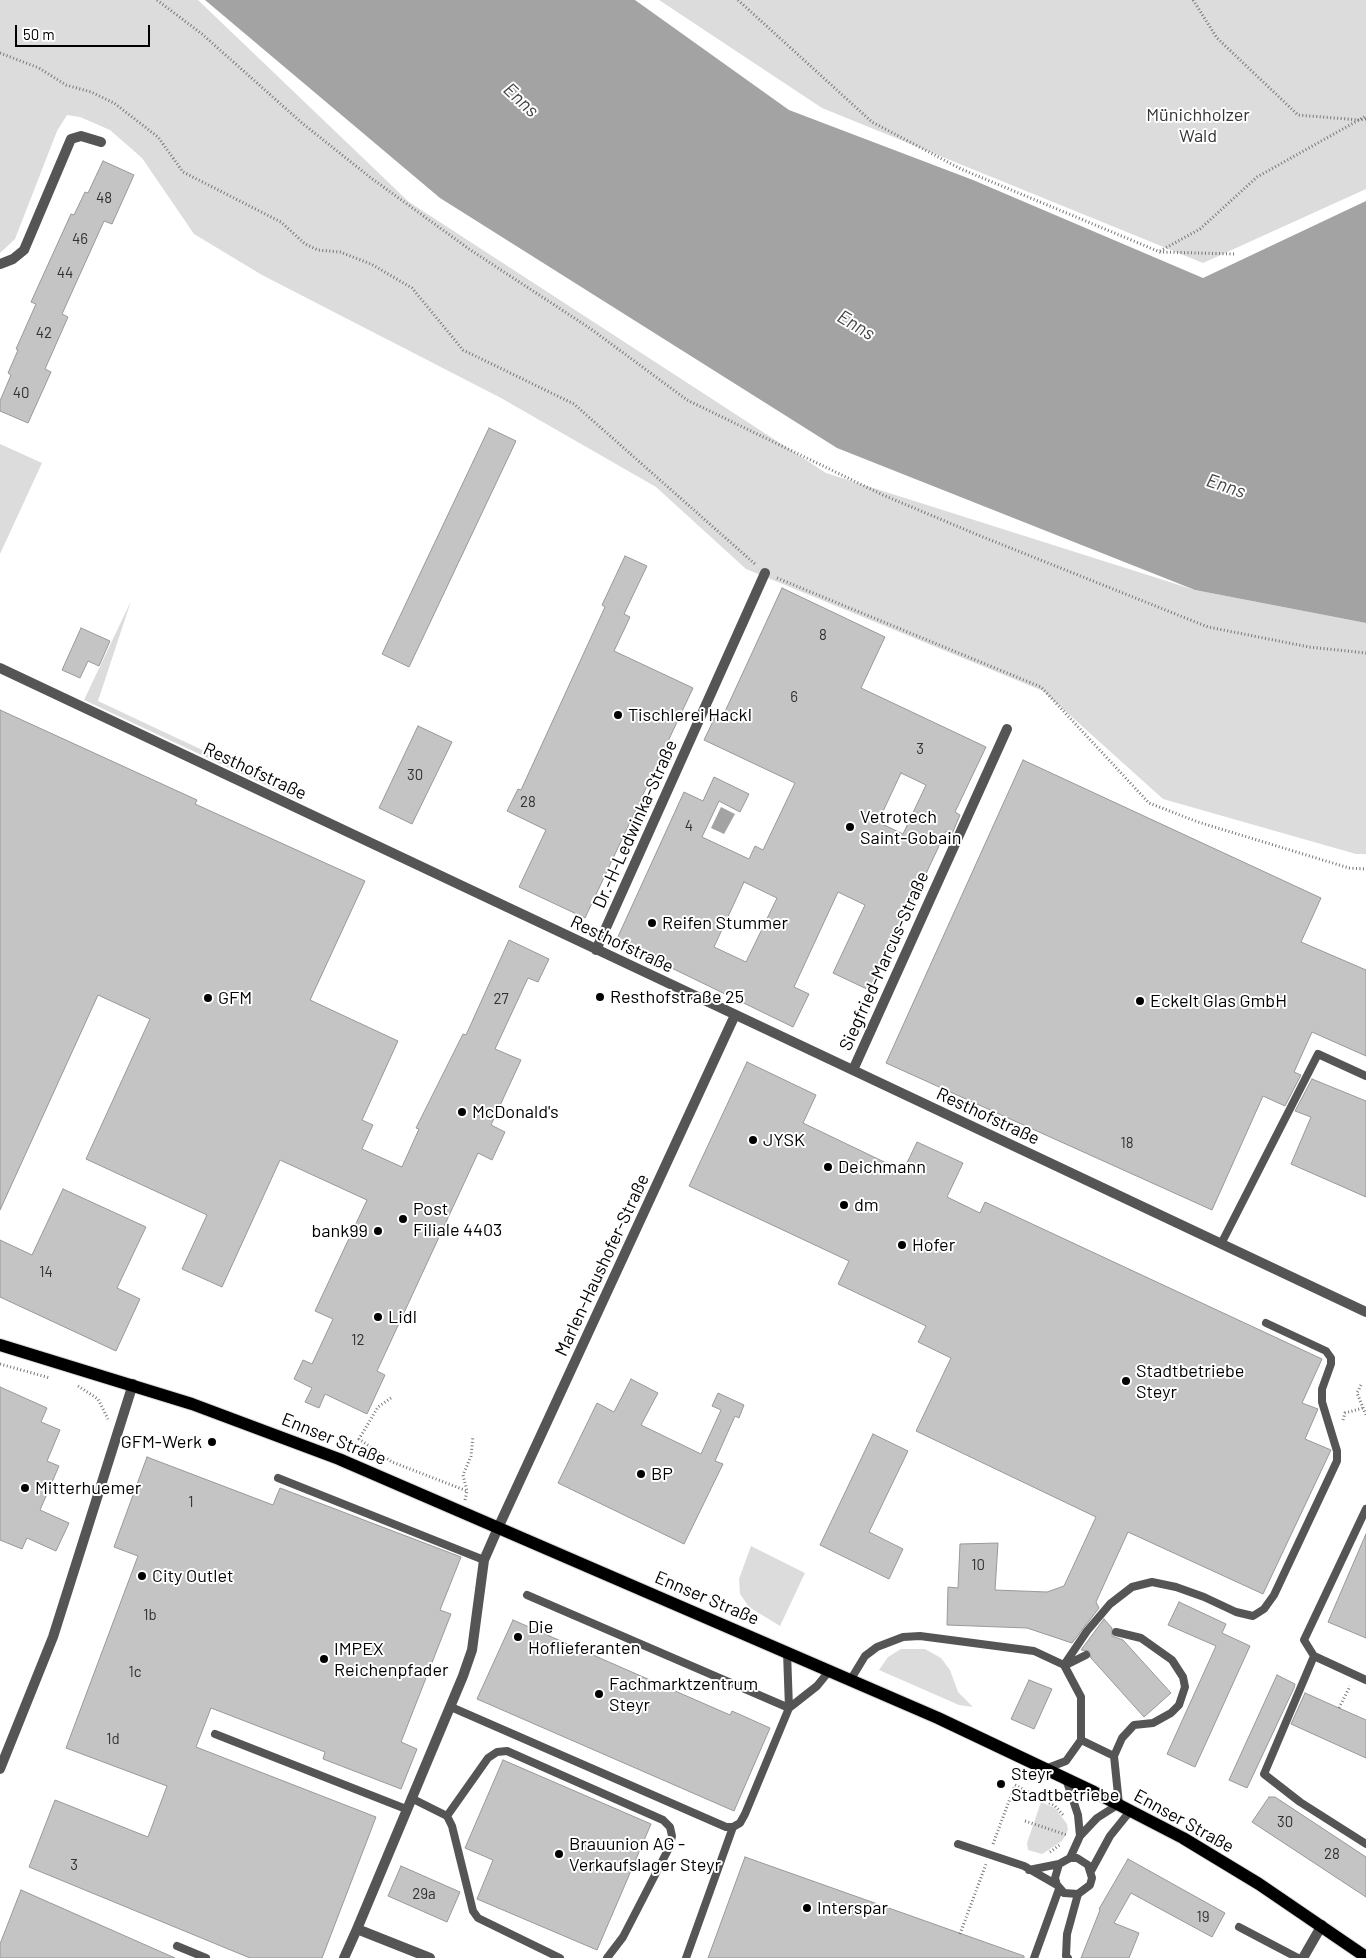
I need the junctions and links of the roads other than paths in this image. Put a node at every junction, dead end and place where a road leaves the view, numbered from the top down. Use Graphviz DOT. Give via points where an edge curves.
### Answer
graph roads {
  1 [pos="101,142"];
  2 [pos="0,264"];
  3 [pos="766,574"];
  4 [pos="0,668"];
  5 [pos="1007,730"];
  6 [pos="596,950"];
  7 [pos="735,1015"];
  8 [pos="853,1070"];
  9 [pos="1366,1076"];
  10 [pos="1221,1244"];
  11 [pos="1366,1312"];
  12 [pos="1266,1323"];
  13 [pos="0,1344"];
  14 [pos="133,1384"];
  15 [pos="278,1478"];
  16 [pos="1366,1509"];
  17 [pos="498,1528"];
  18 [pos="484,1560"];
  19 [pos="527,1595"];
  20 [pos="1116,1632"];
  21 [pos="787,1652"];
  22 [pos="1086,1655"];
  23 [pos="1314,1656"];
  24 [pos="1064,1665"];
  25 [pos="830,1670"];
  26 [pos="851,1679"];
  27 [pos="1366,1680"];
  28 [pos="451,1707"];
  29 [pos="789,1708"];
  30 [pos="216,1734"];
  31 [pos="1081,1740"];
  32 [pos="1114,1756"];
  33 [pos="0,1769"];
  34 [pos="1045,1769"];
  35 [pos="1066,1779"];
  36 [pos="411,1798"];
  37 [pos="1119,1804"];
  38 [pos="406,1809"];
  39 [pos="1131,1810"];
  40 [pos="447,1816"];
  41 [pos="733,1827"];
  42 [pos="1080,1836"];
  43 [pos="958,1844"];
  44 [pos="1366,1844"];
  45 [pos="1070,1858"];
  46 [pos="1059,1864"];
  47 [pos="1029,1870"];
  48 [pos="1091,1871"];
  49 [pos="1058,1887"];
  50 [pos="1078,1894"];
  51 [pos="1322,1925"];
  52 [pos="1239,1926"];
  53 [pos="357,1929"];
  54 [pos="177,1946"];
  55 [pos="1366,1956"];
  56 [pos="206,1958"];
  57 [pos="344,1958"];
  58 [pos="430,1958"];
  59 [pos="560,1958"];
  60 [pos="607,1958"];
  61 [pos="686,1958"];
  62 [pos="1034,1958"];
  63 [pos="1068,1958"];
  64 [pos="1298,1958"];
  65 [pos="1303,1958"];
  1 -- 2 [label="street" via="82,136 71,138 24,250 14,259"];
  3 -- 6 [label="street, Dr.-H-Ledwinka-Straße"];
  4 -- 6 [label="street, Resthofstraße"];
  5 -- 8 [label="street, Siegfried-Marcus-Straße"];
  6 -- 7 [label="street, Resthofstraße"];
  7 -- 8 [label="street, Resthofstraße"];
  7 -- 17 [label="street, Marlen-Haushofer-Straße"];
  8 -- 10 [label="street, Resthofstraße"];
  9 -- 10 [label="lane" via="1318,1054"];
  10 -- 11 [label="street, Resthofstraße"];
  12 -- 24 [label="lane" via="1326,1351 1331,1358 1332,1364 1322,1389 1322,1402 1337,1451 1337,1461 1274,1595 1264,1610 1253,1616 1176,1587 1152,1582 1132,1588 1110,1604"];
  13 -- 14 [label="main road, Ennser Straße"];
  14 -- 17 [label="main road, Ennser Straße" via="296,1442"];
  14 -- 33 [label="street" via="53,1637"];
  15 -- 18 [label="lane"];
  16 -- 23 [label="lane" via="1304,1640"];
  17 -- 18 [label="street, Marlen-Haushofer-Straße"];
  17 -- 21 [label="main road, Ennser Straße"];
  18 -- 28 [label="street, Marlen-Haushofer-Straße" via="472,1650"];
  19 -- 29 [label="lane"];
  20 -- 32 [label="lane" via="1136,1636 1160,1651 1179,1669 1186,1687 1179,1705 1161,1720 1128,1729"];
  21 -- 25 [label="main road, Ennser Straße"];
  21 -- 29 [label="lane"];
  22 -- 24 [label="lane"];
  23 -- 27 [label="lane"];
  23 -- 44 [label="lane" via="1264,1774 1300,1802"];
  24 -- 26 [label="lane" via="1034,1651 920,1636 903,1637 877,1647 865,1656"];
  24 -- 31 [label="lane" via="1081,1697"];
  25 -- 26 [label="main road, Ennser Straße"];
  25 -- 29 [label="lane" via="817,1686"];
  26 -- 34 [label="main road, Ennser Straße"];
  28 -- 36 [label="street, Marlen-Haushofer-Straße"];
  28 -- 41 [label="lane"];
  29 -- 41 [label="lane" via="745,1814"];
  30 -- 38 [label="lane"];
  31 -- 32 [label="lane"];
  31 -- 34 [label="lane" via="1066,1760"];
  32 -- 37 [label="lane"];
  34 -- 35 [label="main road, Ennser Straße"];
  35 -- 37 [label="main road, Ennser Straße"];
  35 -- 42 [label="lane" via="1078,1815"];
  36 -- 38 [label="street, Marlen-Haushofer-Straße"];
  36 -- 40 [label="lane"];
  37 -- 39 [label="main road, Ennser Straße"];
  37 -- 42 [label="lane" via="1097,1818"];
  38 -- 53 [label="street, Marlen-Haushofer-Straße"];
  39 -- 48 [label="lane" via="1113,1831"];
  39 -- 51 [label="main road, Ennser Straße" via="1183,1838"];
  40 -- 59 [label="lane" via="478,1918"];
  40 -- 60 [label="lane" via="488,1758 497,1752 507,1751 663,1820 670,1827 670,1846 623,1937"];
  41 -- 61 [label="lane"];
  42 -- 45 [label="lane"];
  43 -- 47 [label="lane"];
  45 -- 46 [label="lane"];
  45 -- 48 [label="lane" via="1083,1860"];
  46 -- 47 [label="lane"];
  46 -- 49 [label="lane" via="1054,1878"];
  47 -- 49 [label="lane"];
  48 -- 50 [label="lane" via="1090,1885"];
  49 -- 50 [label="lane" via="1064,1893"];
  49 -- 62 [label="lane"];
  50 -- 63 [label="lane" via="1067,1934"];
  51 -- 55 [label="main road, Ennser Straße"];
  51 -- 65 [label="street"];
  52 -- 64 [label="lane"];
  53 -- 57 [label="street, Marlen-Haushofer-Straße"];
  53 -- 58 [label="street"];
  54 -- 56 [label="lane"];
}
